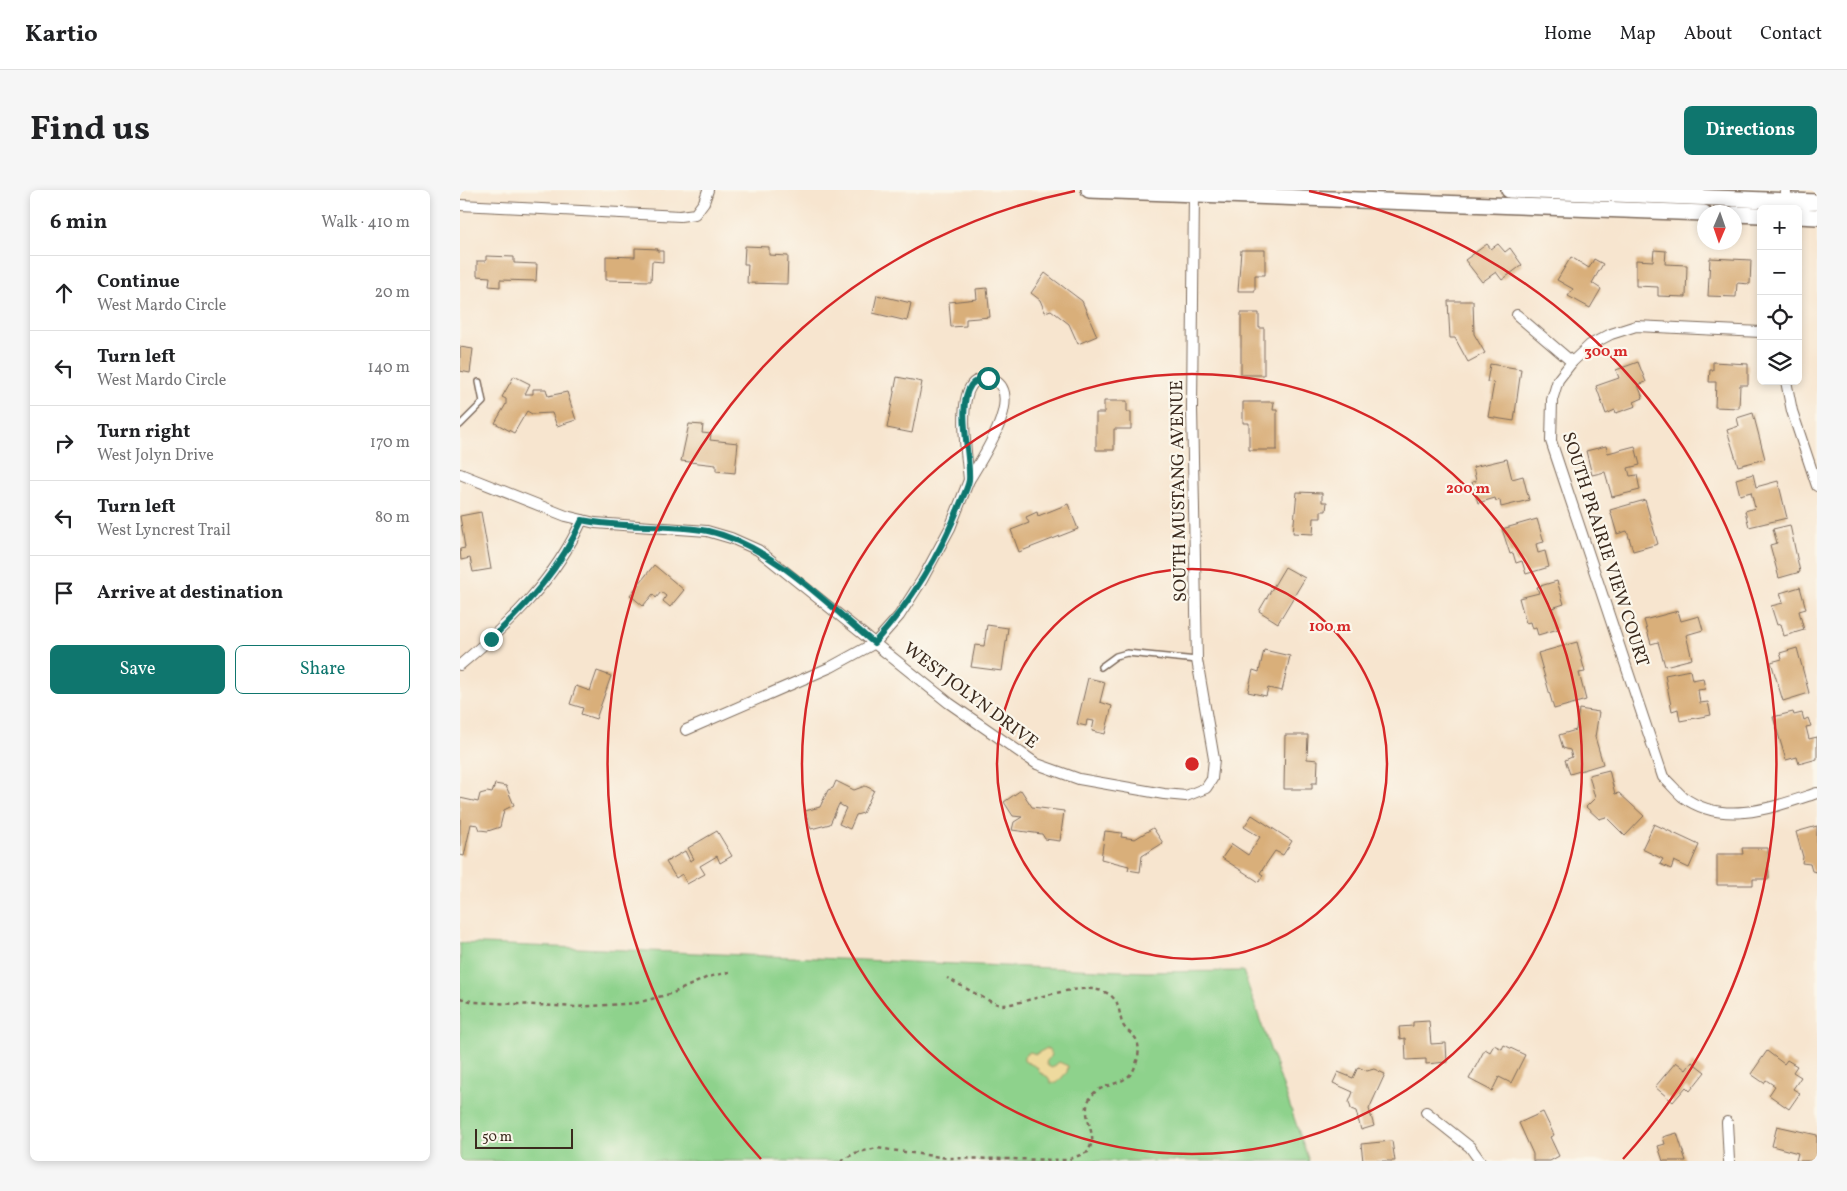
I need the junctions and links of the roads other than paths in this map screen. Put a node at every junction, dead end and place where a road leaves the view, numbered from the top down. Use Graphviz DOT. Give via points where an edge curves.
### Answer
graph roads {
  1 [pos="708,190"];
  2 [pos="1089,190"];
  3 [pos="1509,190"];
  4 [pos="1194,192"];
  5 [pos="1786,200"];
  6 [pos="1817,202"];
  7 [pos="460,205"];
  8 [pos="1697,213"];
  9 [pos="1742,214"];
  10 [pos="1757,215"];
  11 [pos="1802,216"];
  12 [pos="1817,217"];
  13 [pos="1517,315"];
  14 [pos="1757,332"];
  15 [pos="1572,362"];
  16 [pos="479,382"];
  17 [pos="1787,385"];
  18 [pos="460,425"];
  19 [pos="460,474"];
  20 [pos="969,480"];
  21 [pos="1817,486"];
  22 [pos="582,520"];
  23 [pos="874,643"];
  24 [pos="1197,660"];
  25 [pos="460,665"];
  26 [pos="1101,667"];
  27 [pos="686,730"];
  28 [pos="1206,788"];
  29 [pos="1817,793"];
  30 [pos="1426,1112"];
  31 [pos="1727,1122"];
  32 [pos="1480,1161"];
  33 [pos="1729,1161"];
  1 -- 7 [label="street" via="695,214 680,216"];
  2 -- 4 [label="main road"];
  3 -- 5 [label="main road"];
  4 -- 8 [label="main road"];
  4 -- 24 [label="street, SOUTH MUSTANG AVENUE" via="1192,408"];
  5 -- 6 [label="main road"];
  9 -- 10 [label="main road"];
  11 -- 12 [label="main road"];
  13 -- 15 [label="street"];
  14 -- 15 [label="street, SOUTH PRAIRIE VIEW COURT" via="1636,326 1590,344"];
  15 -- 29 [label="street, SOUTH PRAIRIE VIEW COURT" via="1558,380 1552,400 1551,441 1663,777 1683,797 1706,808 1734,814 1767,809"];
  16 -- 18 [label="lane" via="483,402"];
  17 -- 21 [label="street"];
  19 -- 22 [label="street, WEST JOLYN DRIVE"];
  20 -- 20 [label="street" via="1004,413 1006,396 995,380 979,380 971,385 967,395 965,417"];
  20 -- 23 [label="street" via="950,528 922,580 898,616"];
  22 -- 23 [label="street, WEST JOLYN DRIVE" via="707,531 731,538 765,555"];
  22 -- 25 [label="street" via="546,581 519,612"];
  23 -- 27 [label="street" via="831,667"];
  23 -- 28 [label="street, WEST JOLYN DRIVE" via="950,703 1037,764 1079,779 1164,794 1186,796"];
  24 -- 26 [label="lane" via="1127,653 1116,656"];
  24 -- 28 [label="street, SOUTH MUSTANG AVENUE" via="1214,759 1212,779"];
  30 -- 32 [label="street" via="1470,1147"];
  31 -- 33 [label="street"];
}
